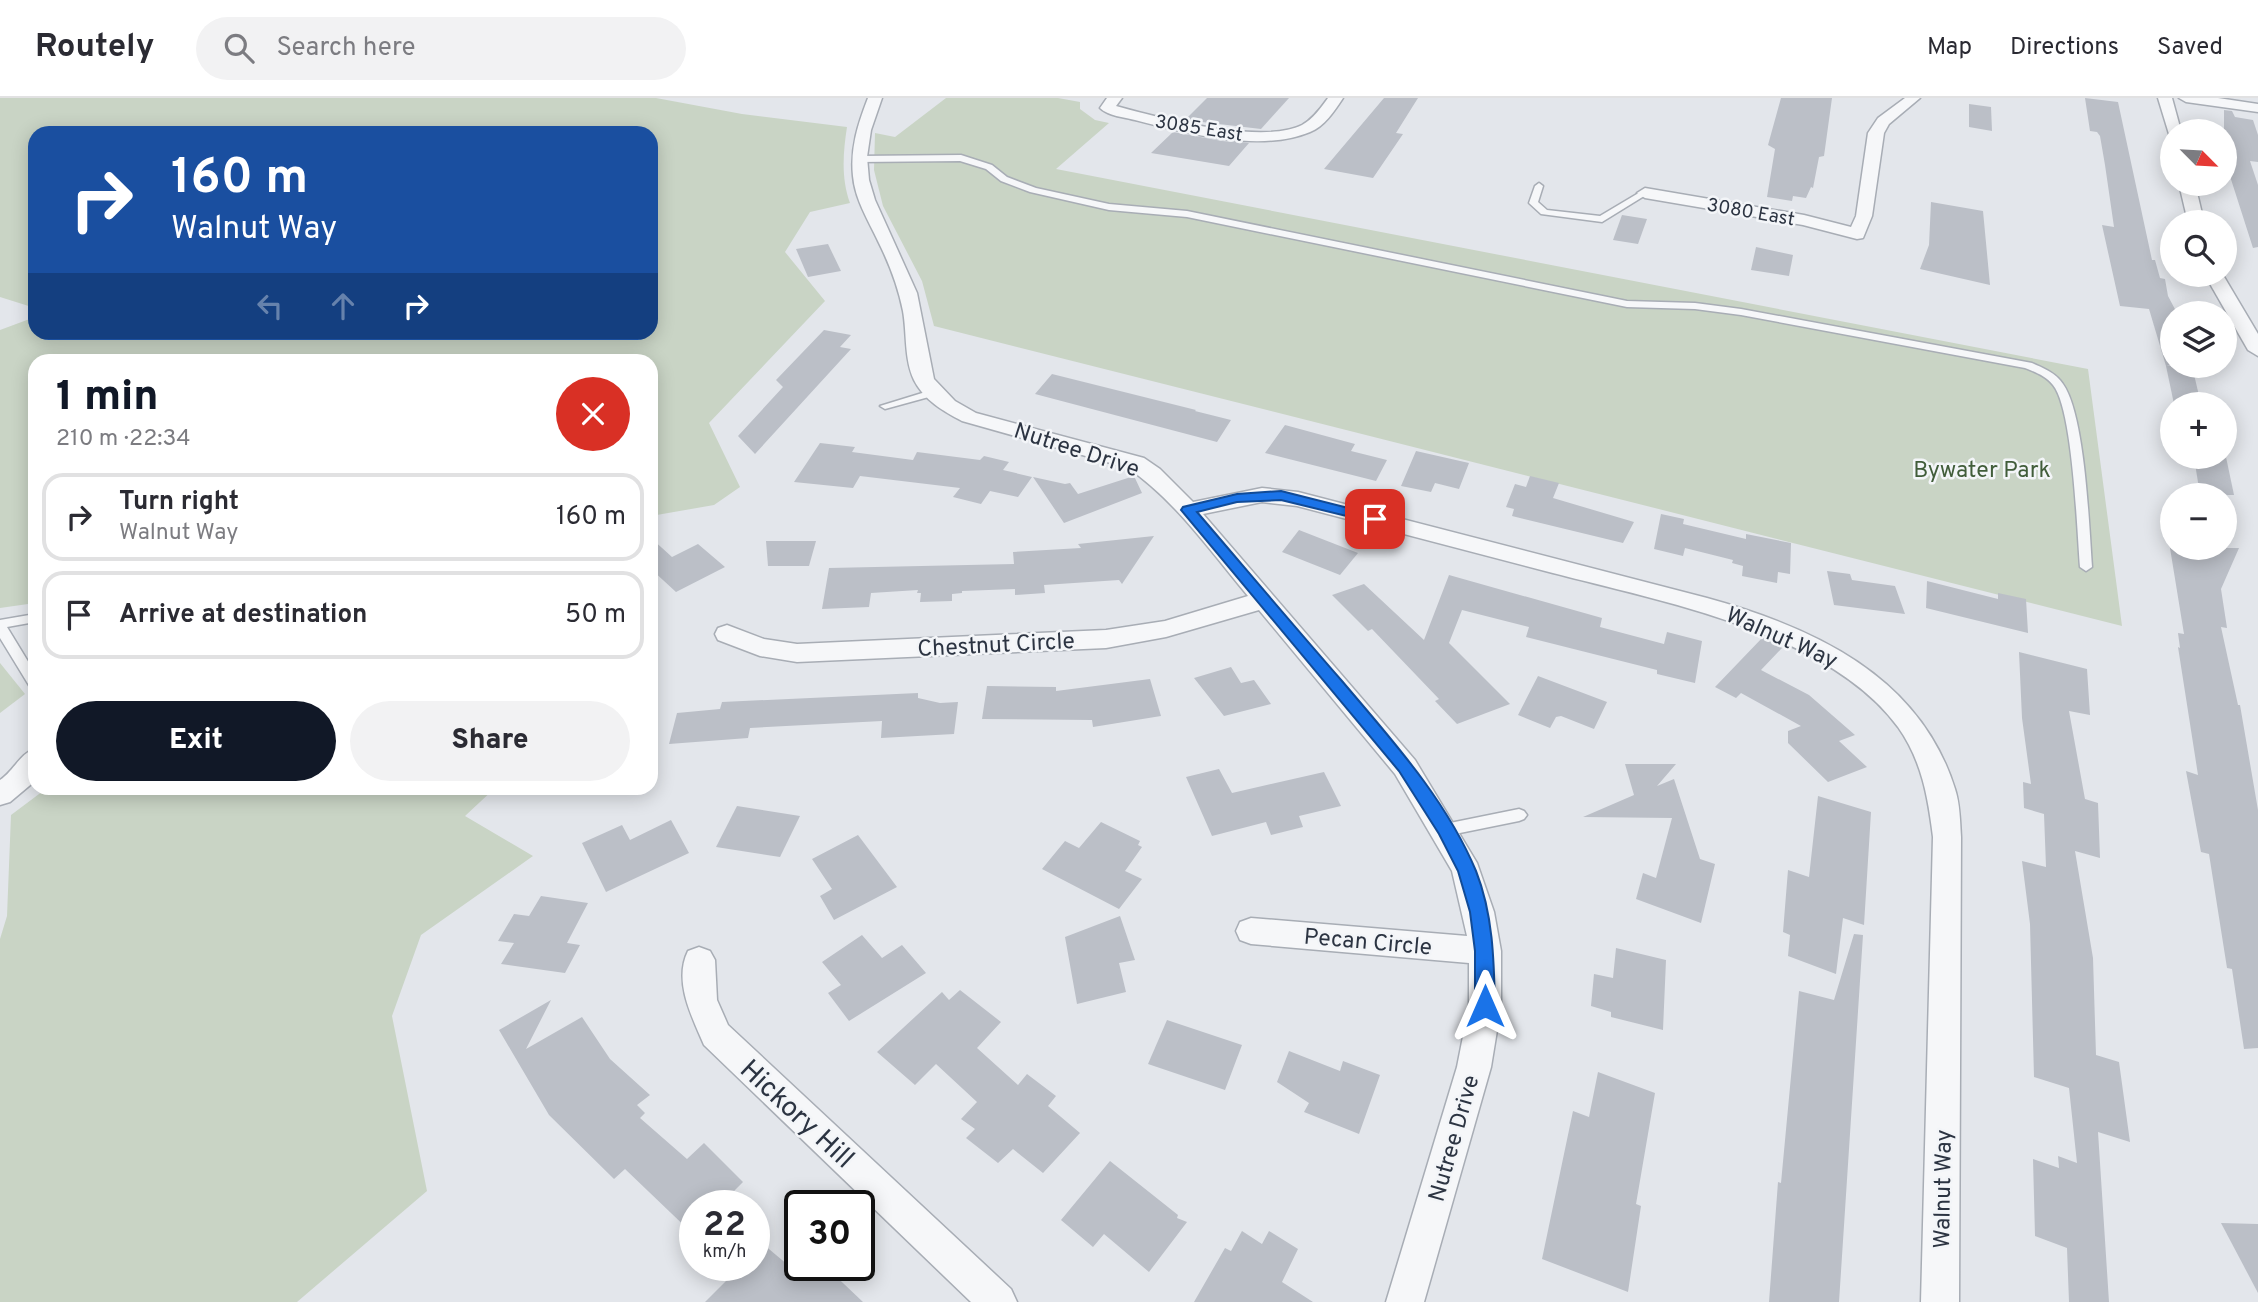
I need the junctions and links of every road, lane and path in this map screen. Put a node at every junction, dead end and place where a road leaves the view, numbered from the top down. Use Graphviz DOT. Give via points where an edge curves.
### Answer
graph roads {
  1 [pos="875,98"];
  2 [pos="1336,98"];
  3 [pos="1913,98"];
  4 [pos="2165,98"];
  5 [pos="2186,98"];
  6 [pos="1111,103"];
  7 [pos="2258,108"];
  8 [pos="2171,119"];
  9 [pos="859,159"];
  10 [pos="1539,186"];
  11 [pos="1645,193"];
  12 [pos="1857,234"];
  13 [pos="2222,287"];
  14 [pos="2256,342"];
  15 [pos="932,393"];
  16 [pos="885,406"];
  17 [pos="1188,510"];
  18 [pos="2086,567"];
  19 [pos="1263,600"];
  20 [pos="28,619"];
  21 [pos="0,625"];
  22 [pos="727,634"];
  23 [pos="28,672"];
  24 [pos="28,770"];
  25 [pos="0,794"];
  26 [pos="1519,816"];
  27 [pos="1445,830"];
  28 [pos="1251,931"];
  29 [pos="1485,951"];
  30 [pos="699,960"];
  31 [pos="998,1302"];
  32 [pos="1405,1302"];
  33 [pos="1940,1302"];
  1 -- 9 [label="street, Nutree Drive" via="864,122"];
  2 -- 6 [label="street, 3085 East" via="1305,129 1268,136 1133,116"];
  3 -- 12 [label="street" via="1880,122"];
  4 -- 8 [label="street"];
  5 -- 7 [label="street"];
  9 -- 15 [label="street, Nutree Drive" via="862,191 898,264 914,321 918,368"];
  9 -- 18 [label="lane" via="961,158 1033,190 1109,207 1187,214 1627,304 1741,312 2028,365 2061,387 2073,428"];
  10 -- 11 [label="lane" via="1533,203 1544,212 1602,219"];
  11 -- 12 [label="street, 3080 East" via="1804,220"];
  13 -- 14 [label="street"];
  15 -- 16 [label="lane"];
  15 -- 17 [label="street, Nutree Drive" via="969,417 1136,463"];
  17 -- 19 [label="street, Nutree Drive"];
  17 -- 33 [label="street, Walnut Way" via="1262,495 1298,499 1707,606 1808,643 1847,665 1888,697 1923,746 1941,788 1947,837"];
  19 -- 22 [label="street, Chestnut Circle" via="1166,629 1106,639 797,653 760,647"];
  19 -- 27 [label="street, Nutree Drive" via="1405,767"];
  20 -- 21 [label="lane"];
  21 -- 23 [label="lane"];
  24 -- 25 [label="street"];
  26 -- 27 [label="lane"];
  27 -- 29 [label="street, Nutree Drive" via="1467,871"];
  28 -- 29 [label="street, Pecan Circle"];
  29 -- 32 [label="street, Nutree Drive" via="1485,1006 1474,1067"];
  30 -- 31 [label="street, Hickory Hill" via="701,1000 716,1035"];
}
